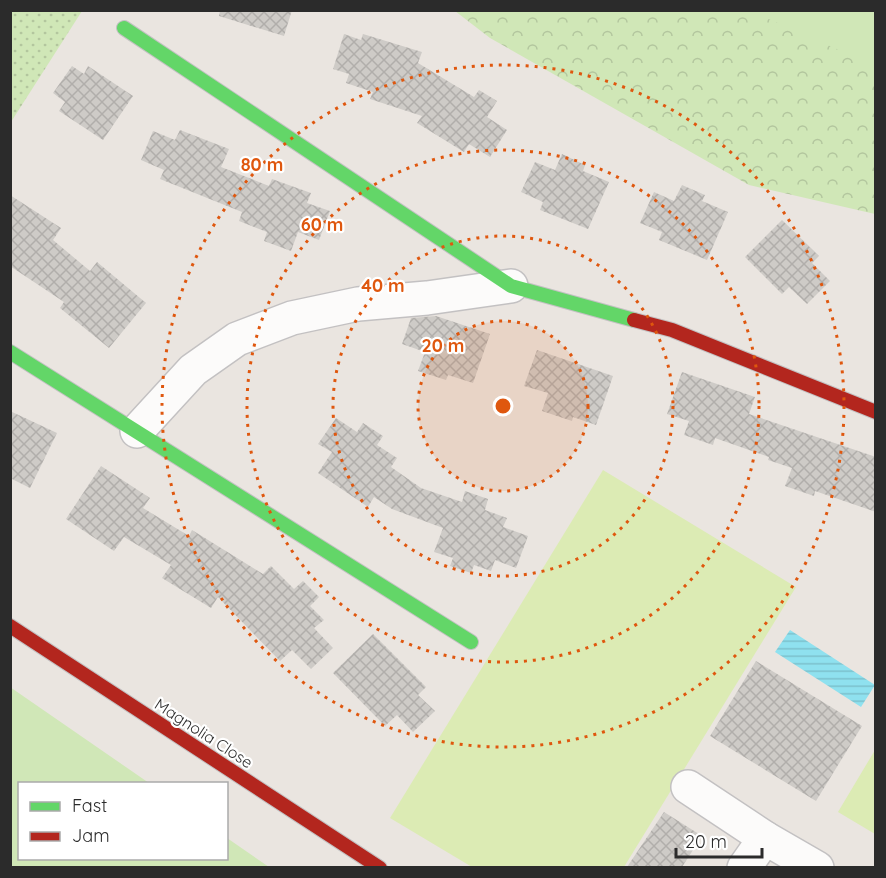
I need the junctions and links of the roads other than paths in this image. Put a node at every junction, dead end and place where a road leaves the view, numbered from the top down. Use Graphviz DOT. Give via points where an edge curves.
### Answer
graph roads {
  1 [pos="124,28"];
  2 [pos="511,285"];
  3 [pos="10,352"];
  4 [pos="876,412"];
  5 [pos="138,431"];
  6 [pos="10,626"];
  7 [pos="471,642"];
  8 [pos="688,787"];
  9 [pos="765,838"];
  10 [pos="380,867"];
  11 [pos="744,867"];
  12 [pos="817,867"];
  1 -- 2 [label="street"];
  2 -- 4 [label="street" via="672,330"];
  2 -- 5 [label="street" via="358,304 292,318 237,339 193,370"];
  3 -- 5 [label="street"];
  5 -- 7 [label="street"];
  6 -- 10 [label="street, Magnolia Close"];
  8 -- 9 [label="street"];
  9 -- 11 [label="street"];
  9 -- 12 [label="street"];
}
